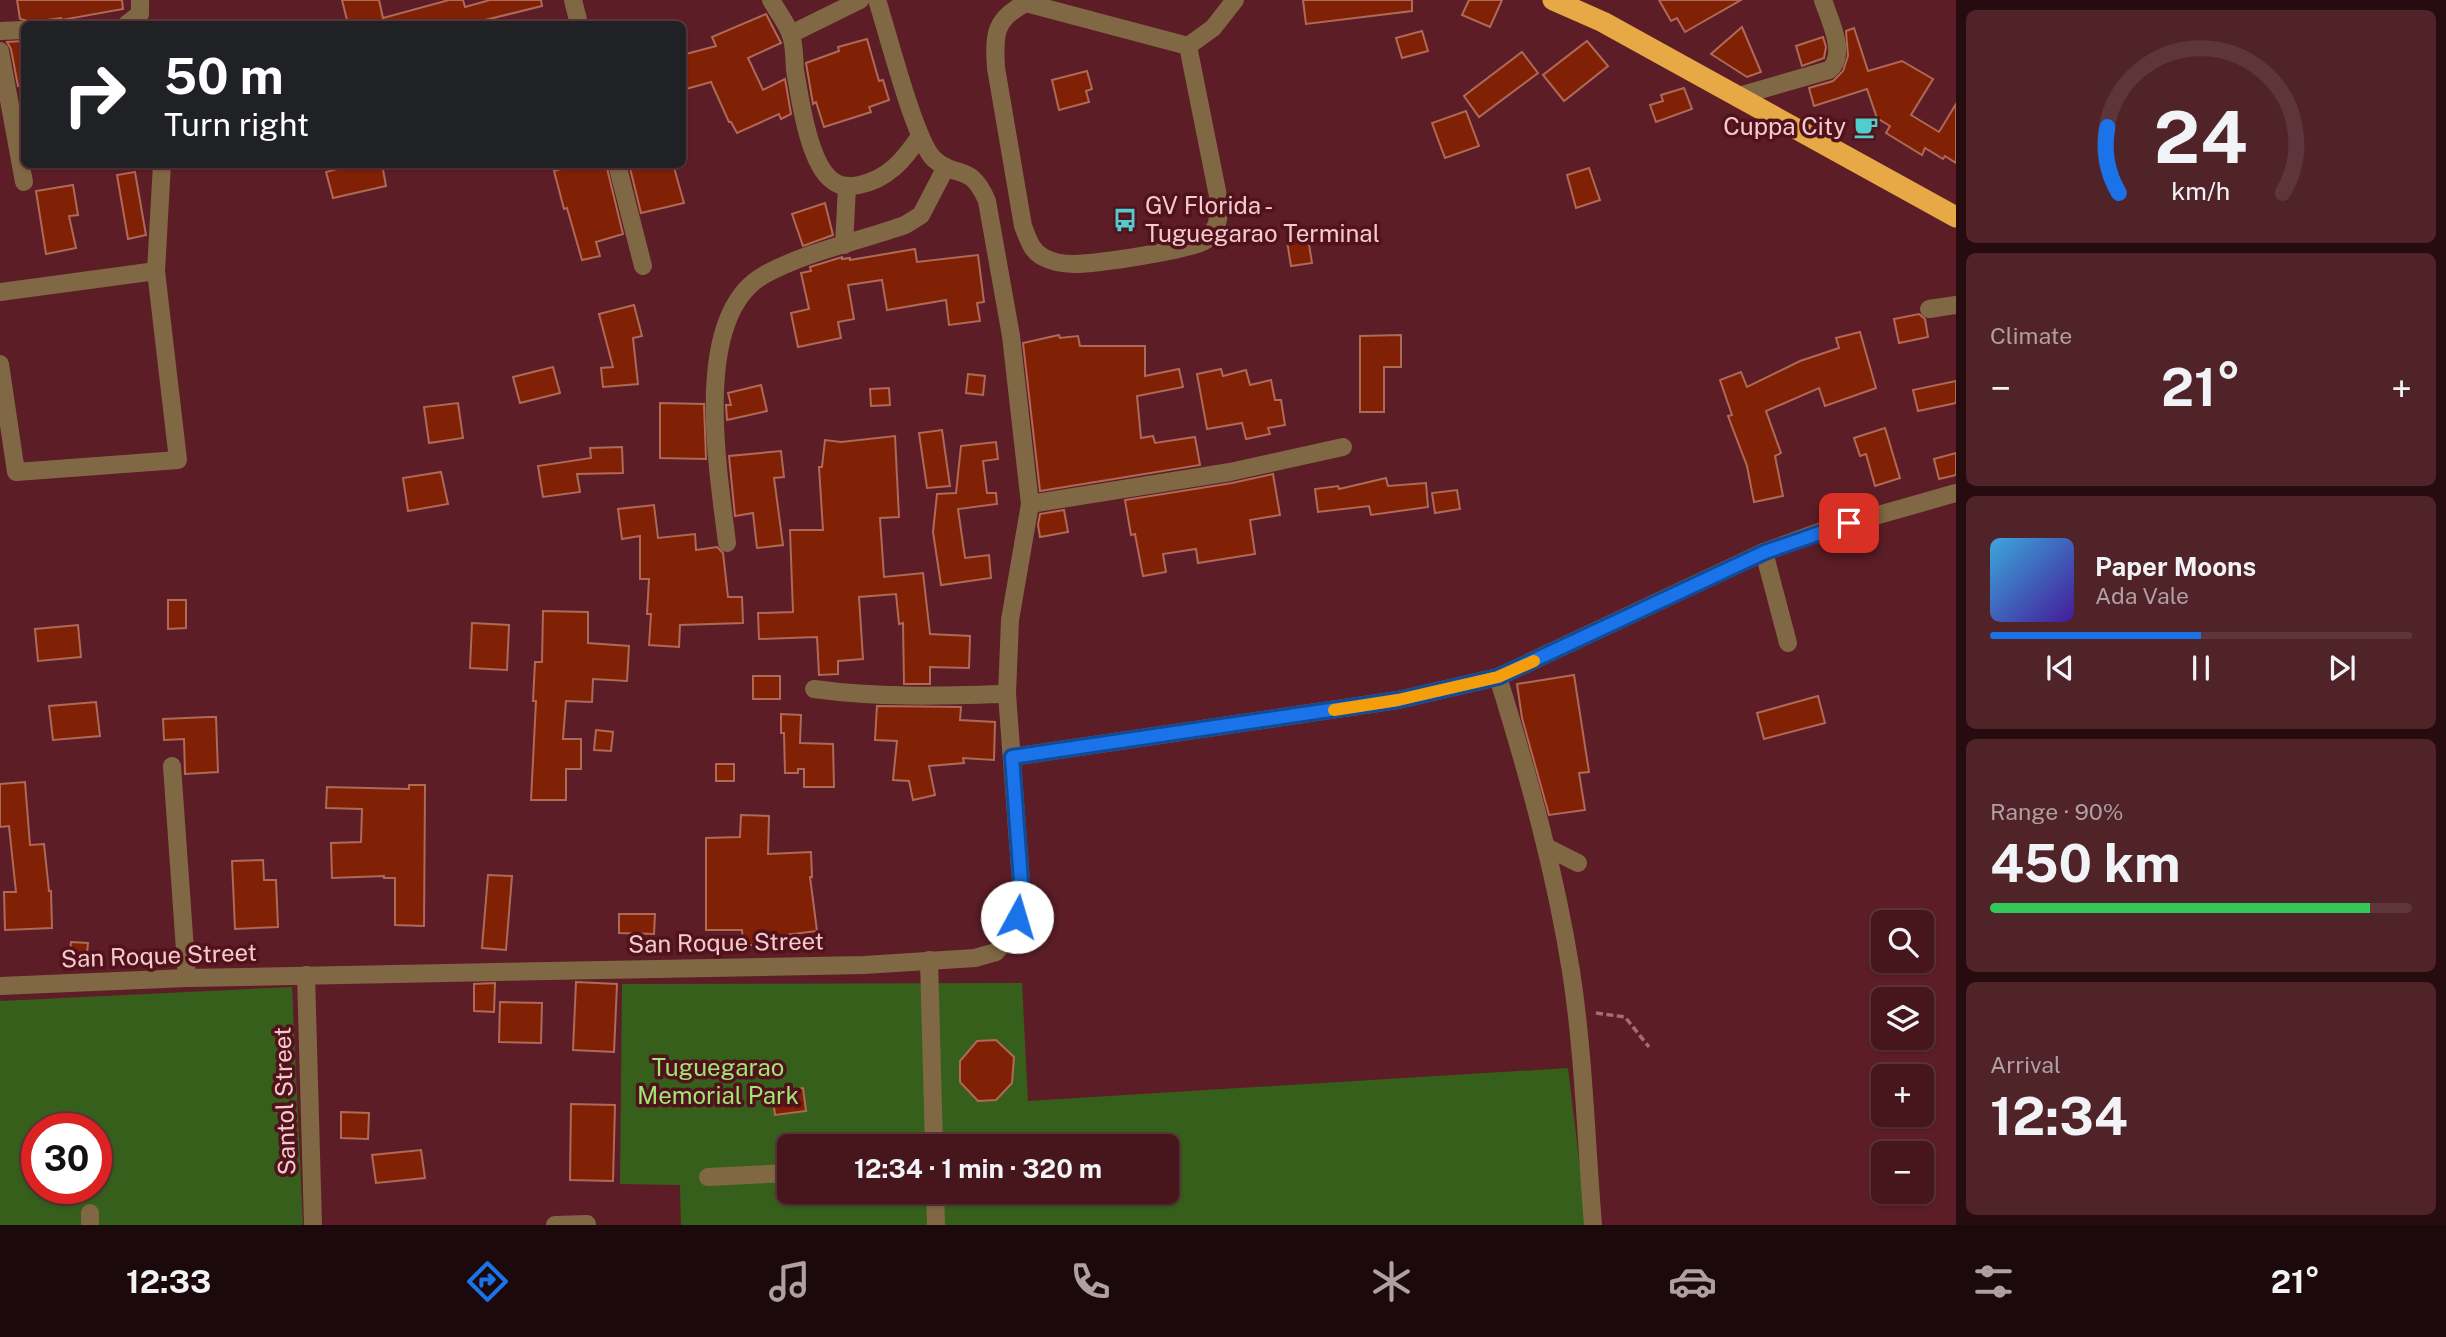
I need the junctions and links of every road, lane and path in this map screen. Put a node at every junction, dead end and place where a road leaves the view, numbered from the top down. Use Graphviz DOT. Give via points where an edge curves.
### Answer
graph roads {
  1 [pos="140,0"];
  2 [pos="573,0"];
  3 [pos="771,0"];
  4 [pos="860,0"];
  5 [pos="877,0"];
  6 [pos="1235,0"];
  7 [pos="1553,0"];
  8 [pos="1823,0"];
  9 [pos="131,21"];
  10 [pos="578,21"];
  11 [pos="21,30"];
  12 [pos="0,31"];
  13 [pos="791,34"];
  14 [pos="1188,46"];
  15 [pos="0,51"];
  16 [pos="1739,96"];
  17 [pos="920,136"];
  18 [pos="21,166"];
  19 [pos="946,167"];
  20 [pos="21,168"];
  21 [pos="162,168"];
  22 [pos="618,168"];
  23 [pos="24,182"];
  24 [pos="847,187"];
  25 [pos="1956,217"];
  26 [pos="844,245"];
  27 [pos="643,266"];
  28 [pos="156,271"];
  29 [pos="0,292"];
  30 [pos="1956,305"];
  31 [pos="1929,309"];
  32 [pos="0,364"];
  33 [pos="1343,447"];
  34 [pos="8,472"];
  35 [pos="1956,493"];
  36 [pos="1030,504"];
  37 [pos="727,543"];
  38 [pos="1765,552"];
  39 [pos="1788,642"];
  40 [pos="1498,677"];
  41 [pos="814,689"];
  42 [pos="1007,694"];
  43 [pos="1012,757"];
  44 [pos="172,766"];
  45 [pos="1548,848"];
  46 [pos="1578,863"];
  47 [pos="929,960"];
  48 [pos="306,975"];
  49 [pos="187,978"];
  50 [pos="0,986"];
  51 [pos="1576,1011"];
  52 [pos="1649,1048"];
  53 [pos="934,1134"];
  54 [pos="777,1174"];
  55 [pos="708,1177"];
  56 [pos="935,1204"];
  57 [pos="587,1224"];
  58 [pos="313,1225"];
  59 [pos="555,1225"];
  60 [pos="936,1225"];
  61 [pos="1593,1225"];
  1 -- 9 [label="street" via="140,14"];
  2 -- 10 [label="street"];
  3 -- 13 [label="street"];
  4 -- 13 [label="street"];
  5 -- 17 [label="street"];
  6 -- 14 [label="street" via="1213,28"];
  7 -- 16 [label="highway"];
  8 -- 16 [label="street" via="1838,52 1835,65"];
  11 -- 12 [label="street"];
  13 -- 24 [label="street" via="803,111 821,168 833,182"];
  14 -- 14 [label="street" via="1026,2 1009,11 994,42 996,68 1023,226 1040,256 1075,264 1185,249 1205,241 1214,230 1219,201"];
  15 -- 18 [label="street"];
  16 -- 25 [label="highway"];
  17 -- 19 [label="street" via="933,159"];
  17 -- 24 [label="street" via="903,162 888,173"];
  19 -- 26 [label="street" via="921,215 905,225"];
  19 -- 36 [label="street, San Roque Street" via="970,175 987,201 1011,336"];
  20 -- 23 [label="street"];
  21 -- 28 [label="street"];
  22 -- 27 [label="street"];
  24 -- 26 [label="street"];
  26 -- 37 [label="street" via="761,276 739,299 725,325 714,396"];
  28 -- 29 [label="street"];
  28 -- 34 [label="street" via="178,460"];
  30 -- 31 [label="street"];
  32 -- 34 [label="street"];
  33 -- 36 [label="street" via="1230,472"];
  35 -- 38 [label="street"];
  36 -- 42 [label="street, San Roque Street" via="1010,620"];
  38 -- 39 [label="street"];
  38 -- 40 [label="street"];
  40 -- 43 [label="street" via="1398,700"];
  40 -- 45 [label="street"];
  41 -- 42 [label="street" via="908,697"];
  42 -- 43 [label="street, San Roque Street"];
  43 -- 47 [label="street, San Roque Street" via="1021,882 1009,938 996,952 975,958"];
  44 -- 49 [label="street"];
  45 -- 46 [label="street"];
  45 -- 51 [label="street"];
  47 -- 48 [label="street, San Roque Street"];
  47 -- 53 [label="street"];
  48 -- 49 [label="street, San Roque Street"];
  48 -- 58 [label="street, Santol Street"];
  49 -- 50 [label="street, San Roque Street"];
  51 -- 52 [label="path" via="1625,1017"];
  51 -- 61 [label="street"];
  54 -- 55 [label="street"];
  56 -- 60 [label="street"];
  57 -- 59 [label="street"];
}
